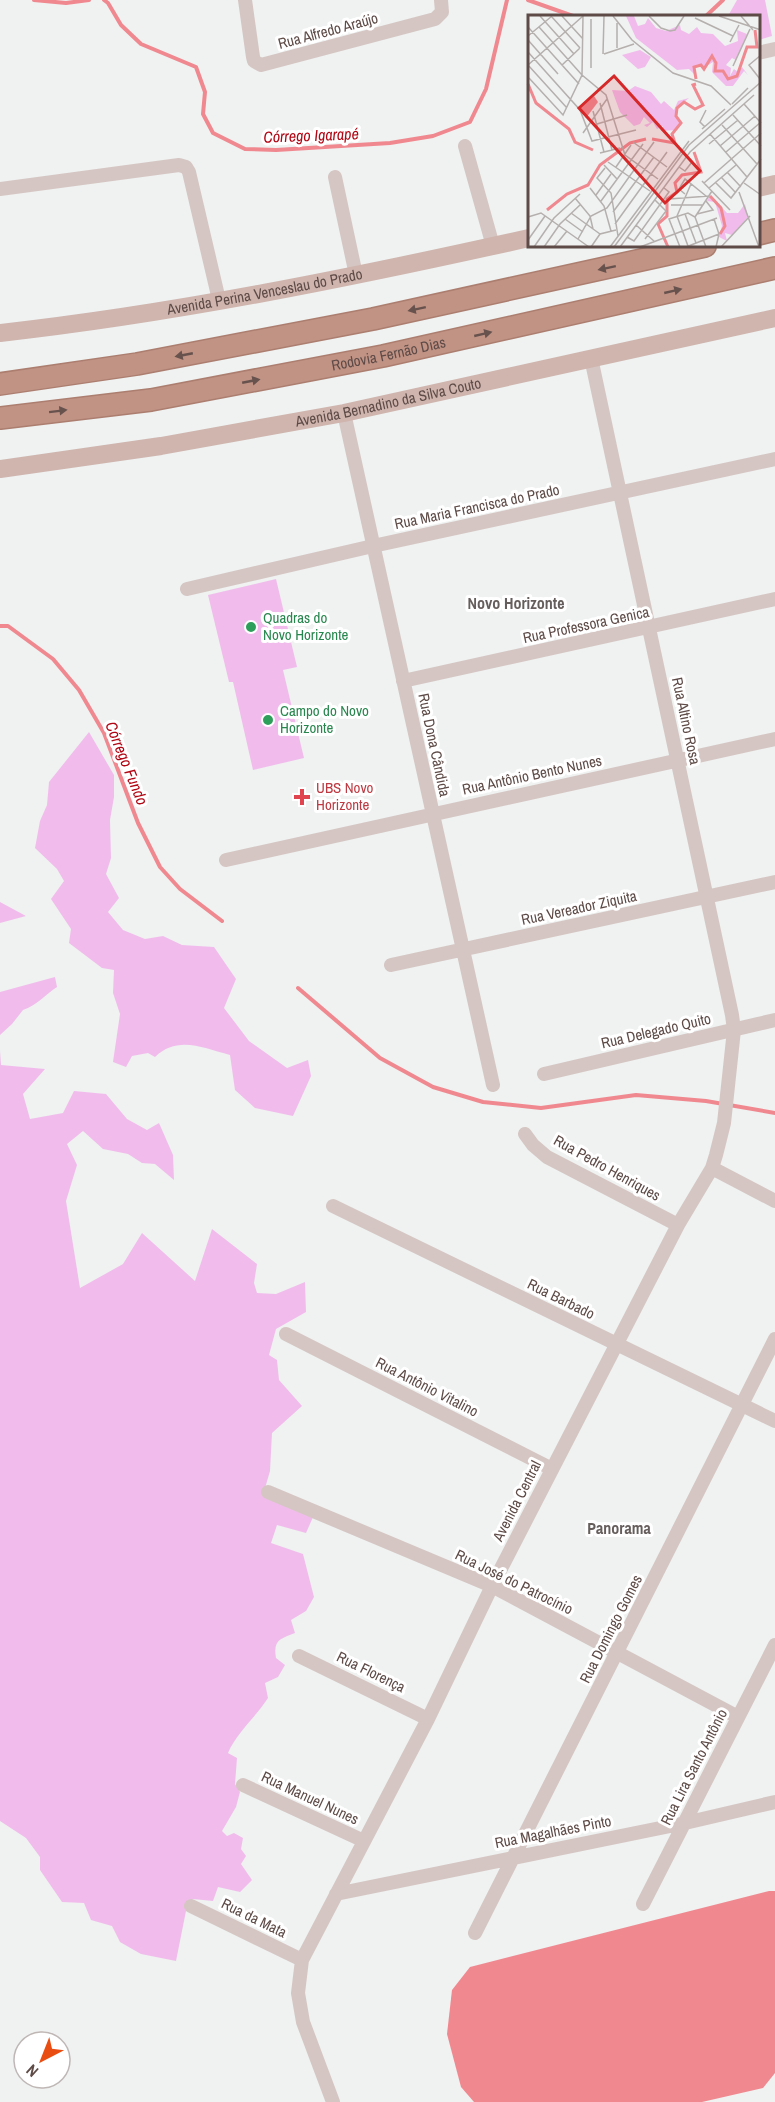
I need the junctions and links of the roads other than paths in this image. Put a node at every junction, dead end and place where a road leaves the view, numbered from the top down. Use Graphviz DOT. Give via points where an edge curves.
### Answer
graph roads {
  1 [pos="244,0"];
  2 [pos="441,0"];
  3 [pos="775,49"];
  4 [pos="760,53"];
  5 [pos="465,146"];
  6 [pos="334,177"];
  7 [pos="775,184"];
  8 [pos="760,188"];
  9 [pos="0,189"];
  10 [pos="775,230"];
  11 [pos="760,234"];
  12 [pos="528,238"];
  13 [pos="493,246"];
  14 [pos="696,248"];
  15 [pos="775,268"];
  16 [pos="356,275"];
  17 [pos="219,300"];
  18 [pos="775,318"];
  19 [pos="0,333"];
  20 [pos="591,358"];
  21 [pos="0,384"];
  22 [pos="344,413"];
  23 [pos="0,418"];
  24 [pos="775,459"];
  25 [pos="0,469"];
  26 [pos="620,494"];
  27 [pos="373,546"];
  28 [pos="186,589"];
  29 [pos="775,599"];
  30 [pos="649,628"];
  31 [pos="403,681"];
  32 [pos="775,738"];
  33 [pos="678,761"];
  34 [pos="432,814"];
  35 [pos="226,860"];
  36 [pos="775,882"];
  37 [pos="707,897"];
  38 [pos="463,950"];
  39 [pos="391,965"];
  40 [pos="775,1020"];
  41 [pos="734,1030"];
  42 [pos="544,1074"];
  43 [pos="493,1085"];
  44 [pos="724,1123"];
  45 [pos="525,1134"];
  46 [pos="712,1168"];
  47 [pos="775,1201"];
  48 [pos="333,1206"];
  49 [pos="678,1225"];
  50 [pos="286,1334"];
  51 [pos="775,1339"];
  52 [pos="618,1345"];
  53 [pos="742,1405"];
  54 [pos="775,1421"];
  55 [pos="552,1469"];
  56 [pos="268,1492"];
  57 [pos="492,1586"];
  58 [pos="775,1645"];
  59 [pos="616,1653"];
  60 [pos="299,1656"];
  61 [pos="738,1717"];
  62 [pos="428,1719"];
  63 [pos="243,1785"];
  64 [pos="775,1802"];
  65 [pos="685,1822"];
  66 [pos="364,1841"];
  67 [pos="515,1857"];
  68 [pos="336,1894"];
  69 [pos="643,1904"];
  70 [pos="191,1906"];
  71 [pos="475,1933"];
  72 [pos="302,1960"];
  73 [pos="333,2102"];
  1 -- 2 [label="street, Rua Alfredo Araújo" via="252,57 257,64 264,65 435,19 441,15"];
  3 -- 4 [label="street"];
  5 -- 13 [label="street"];
  6 -- 16 [label="street"];
  7 -- 8 [label="main road"];
  9 -- 17 [label="street" via="186,166"];
  10 -- 11 [label="highway"];
  12 -- 13 [label="main road, Avenida Perina Venceslau do Prado"];
  13 -- 16 [label="main road, Avenida Perina Venceslau do Prado"];
  14 -- 21 [label="highway, one-way" via="361,321 137,364"];
  23 -- 15 [label="highway, Rodovia Fernão Dias, one-way" via="151,400 372,358"];
  16 -- 17 [label="main road, Avenida Perina Venceslau do Prado"];
  17 -- 19 [label="main road, Avenida Perina Venceslau do Prado"];
  18 -- 20 [label="main road, Avenida Bernadino da Silva Couto"];
  20 -- 22 [label="main road, Avenida Bernadino da Silva Couto"];
  20 -- 26 [label="street, Rua Altino Rosa"];
  22 -- 25 [label="main road, Avenida Bernadino da Silva Couto" via="161,446"];
  22 -- 27 [label="street, Rua Dona Cândida"];
  24 -- 26 [label="street, Rua Maria Francisca do Prado"];
  26 -- 27 [label="street, Rua Maria Francisca do Prado"];
  26 -- 30 [label="street, Rua Altino Rosa"];
  27 -- 28 [label="street, Rua Maria Francisca do Prado"];
  27 -- 31 [label="street, Rua Dona Cândida"];
  29 -- 30 [label="street, Rua Professora Genica"];
  30 -- 31 [label="street, Rua Professora Genica"];
  30 -- 33 [label="street, Rua Altino Rosa"];
  31 -- 34 [label="street, Rua Dona Cândida"];
  32 -- 33 [label="street, Rua Antônio Bento Nunes"];
  33 -- 34 [label="street, Rua Antônio Bento Nunes"];
  33 -- 37 [label="street, Rua Altino Rosa"];
  34 -- 35 [label="street, Rua Antônio Bento Nunes"];
  34 -- 38 [label="street, Rua Dona Cândida"];
  36 -- 37 [label="street, Rua Vereador Ziquita"];
  37 -- 38 [label="street, Rua Vereador Ziquita"];
  37 -- 41 [label="street, Rua Altino Rosa"];
  38 -- 39 [label="street, Rua Vereador Ziquita"];
  38 -- 43 [label="street, Rua Dona Cândida"];
  40 -- 41 [label="street, Rua Delegado Quito"];
  41 -- 42 [label="street, Rua Delegado Quito"];
  41 -- 44 [label="street, Rua Altino Rosa"];
  44 -- 46 [label="street, Avenida Central"];
  45 -- 49 [label="street, Rua Pedro Henriques" via="547,1157"];
  46 -- 47 [label="street"];
  46 -- 49 [label="street, Avenida Central"];
  48 -- 52 [label="street, Rua Barbado"];
  49 -- 52 [label="street, Avenida Central"];
  50 -- 55 [label="street, Rua Antônio Vitalino"];
  51 -- 53 [label="street, Rua Domingo Gomes"];
  52 -- 53 [label="street, Rua Barbado"];
  52 -- 55 [label="street, Avenida Central"];
  53 -- 54 [label="street, Rua Barbado"];
  53 -- 59 [label="street, Rua Domingo Gomes"];
  55 -- 57 [label="street, Avenida Central"];
  56 -- 57 [label="street, Rua José do Patrocínio"];
  57 -- 59 [label="street, Rua José do Patrocínio"];
  57 -- 62 [label="street, Avenida Central"];
  58 -- 61 [label="street, Rua Lira Santo Antônio"];
  59 -- 61 [label="street, Rua José do Patrocínio"];
  59 -- 67 [label="street, Rua Domingo Gomes"];
  60 -- 62 [label="street, Rua Florença"];
  61 -- 65 [label="street, Rua Lira Santo Antônio"];
  62 -- 66 [label="street, Avenida Central"];
  63 -- 66 [label="street, Rua Manuel Nunes"];
  64 -- 65 [label="street, Rua Magalhães Pinto"];
  65 -- 67 [label="street, Rua Magalhães Pinto"];
  65 -- 69 [label="street, Rua Lira Santo Antônio"];
  66 -- 68 [label="street, Avenida Central"];
  67 -- 68 [label="street, Rua Magalhães Pinto"];
  67 -- 71 [label="street, Rua Domingo Gomes"];
  68 -- 72 [label="street, Avenida Central"];
  70 -- 72 [label="street, Rua da Mata"];
  72 -- 73 [label="street" via="298,1993 303,2022"];
}
